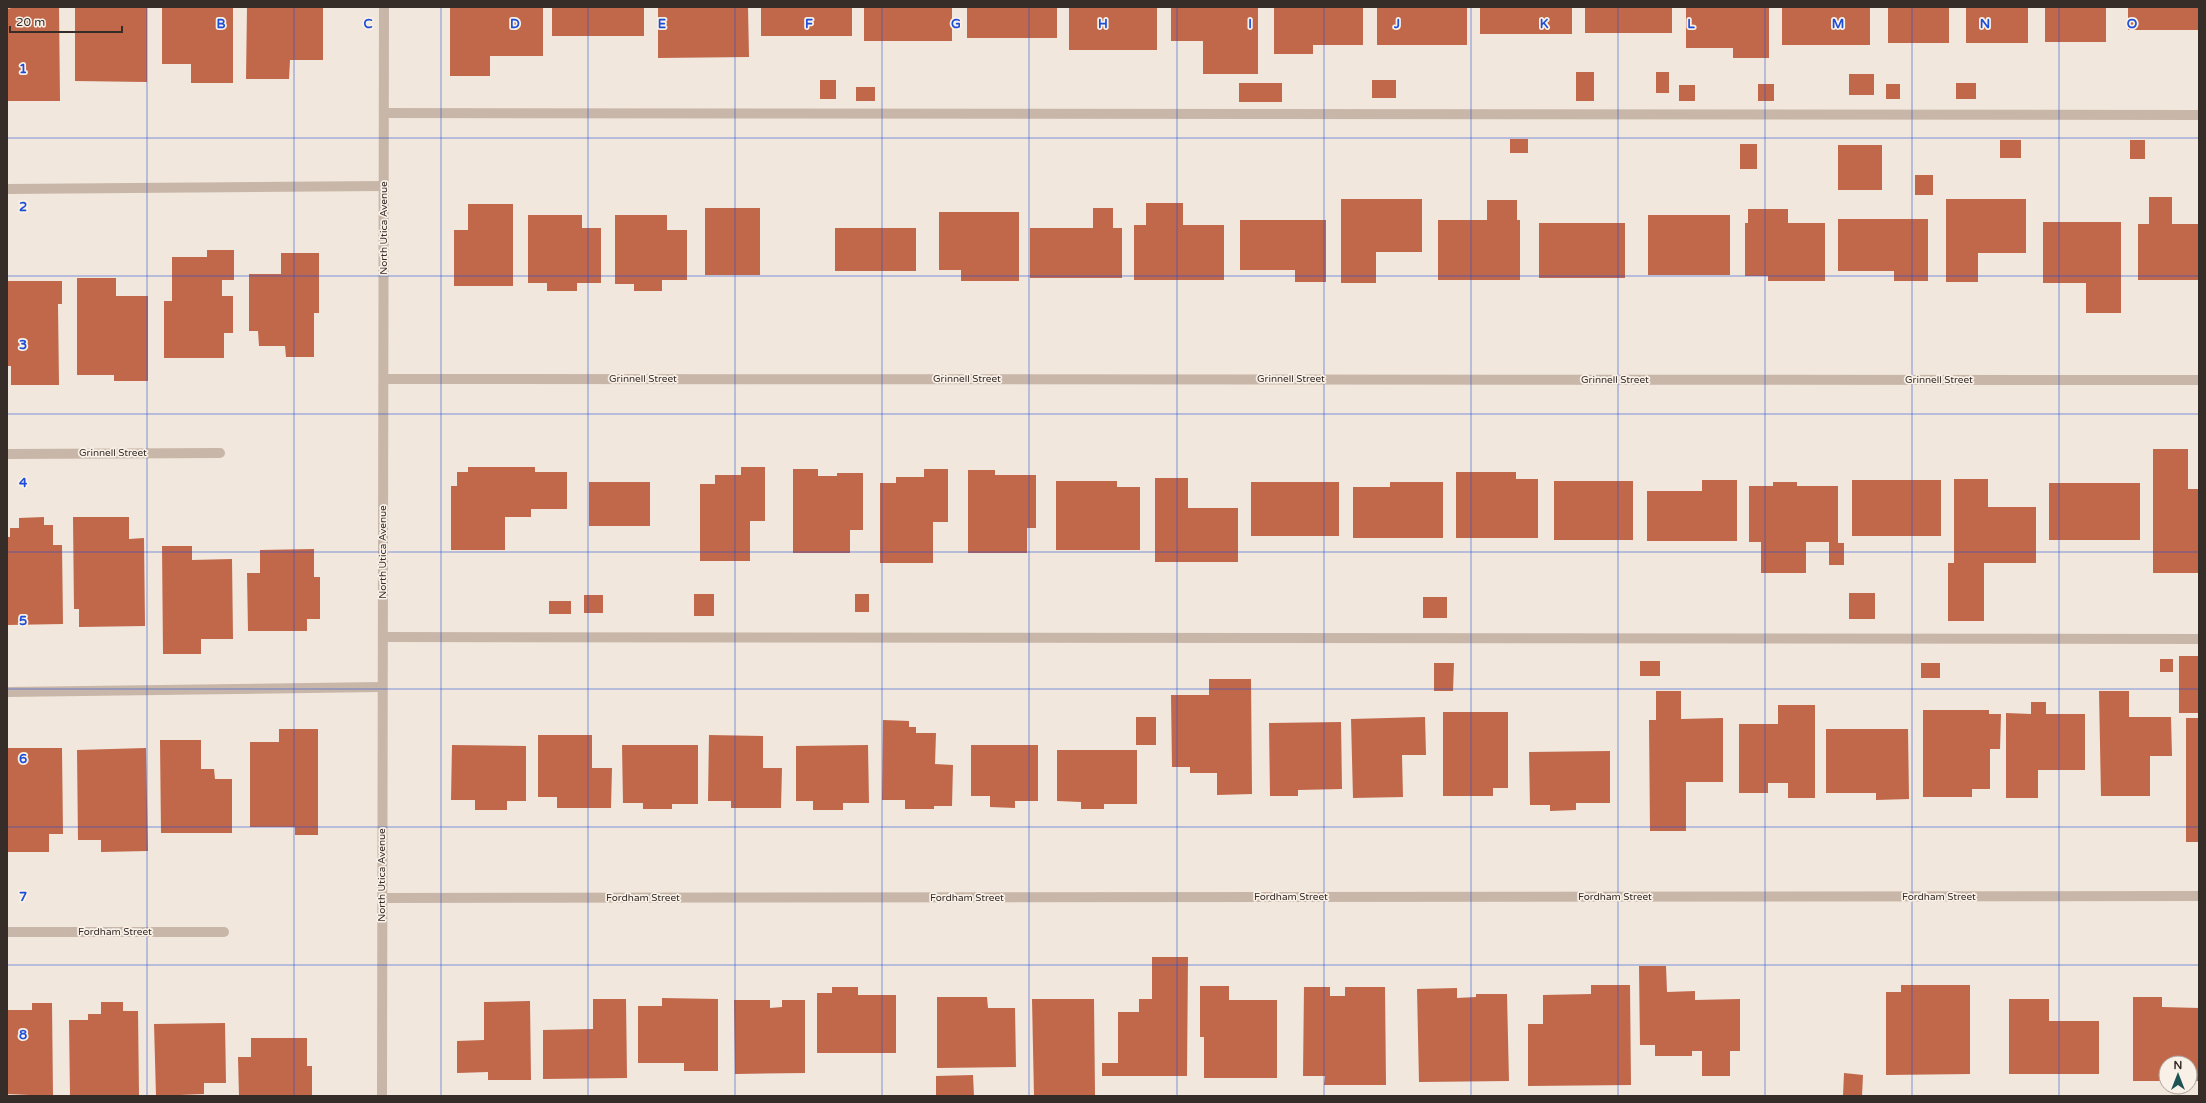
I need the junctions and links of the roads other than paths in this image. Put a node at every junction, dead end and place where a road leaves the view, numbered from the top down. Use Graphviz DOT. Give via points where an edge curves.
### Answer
graph roads {
  1 [pos="384,7"];
  2 [pos="384,113"];
  3 [pos="2199,115"];
  4 [pos="384,186"];
  5 [pos="7,189"];
  6 [pos="384,379"];
  7 [pos="2199,380"];
  8 [pos="220,453"];
  9 [pos="7,454"];
  10 [pos="383,637"];
  11 [pos="2199,639"];
  12 [pos="382,687"];
  13 [pos="7,692"];
  14 [pos="2199,896"];
  15 [pos="382,898"];
  16 [pos="7,932"];
  17 [pos="224,932"];
  18 [pos="382,1096"];
  1 -- 2 [label="street, North Utica Avenue"];
  2 -- 3 [label="street"];
  2 -- 4 [label="street, North Utica Avenue"];
  4 -- 5 [label="street"];
  4 -- 6 [label="street, North Utica Avenue"];
  6 -- 7 [label="street, Grinnell Street"];
  6 -- 10 [label="street, North Utica Avenue"];
  8 -- 9 [label="street, Grinnell Street"];
  10 -- 11 [label="street"];
  10 -- 12 [label="street, North Utica Avenue"];
  12 -- 13 [label="street"];
  12 -- 15 [label="street, North Utica Avenue"];
  14 -- 15 [label="street, Fordham Street"];
  15 -- 18 [label="street, North Utica Avenue"];
  16 -- 17 [label="street, Fordham Street"];
}
